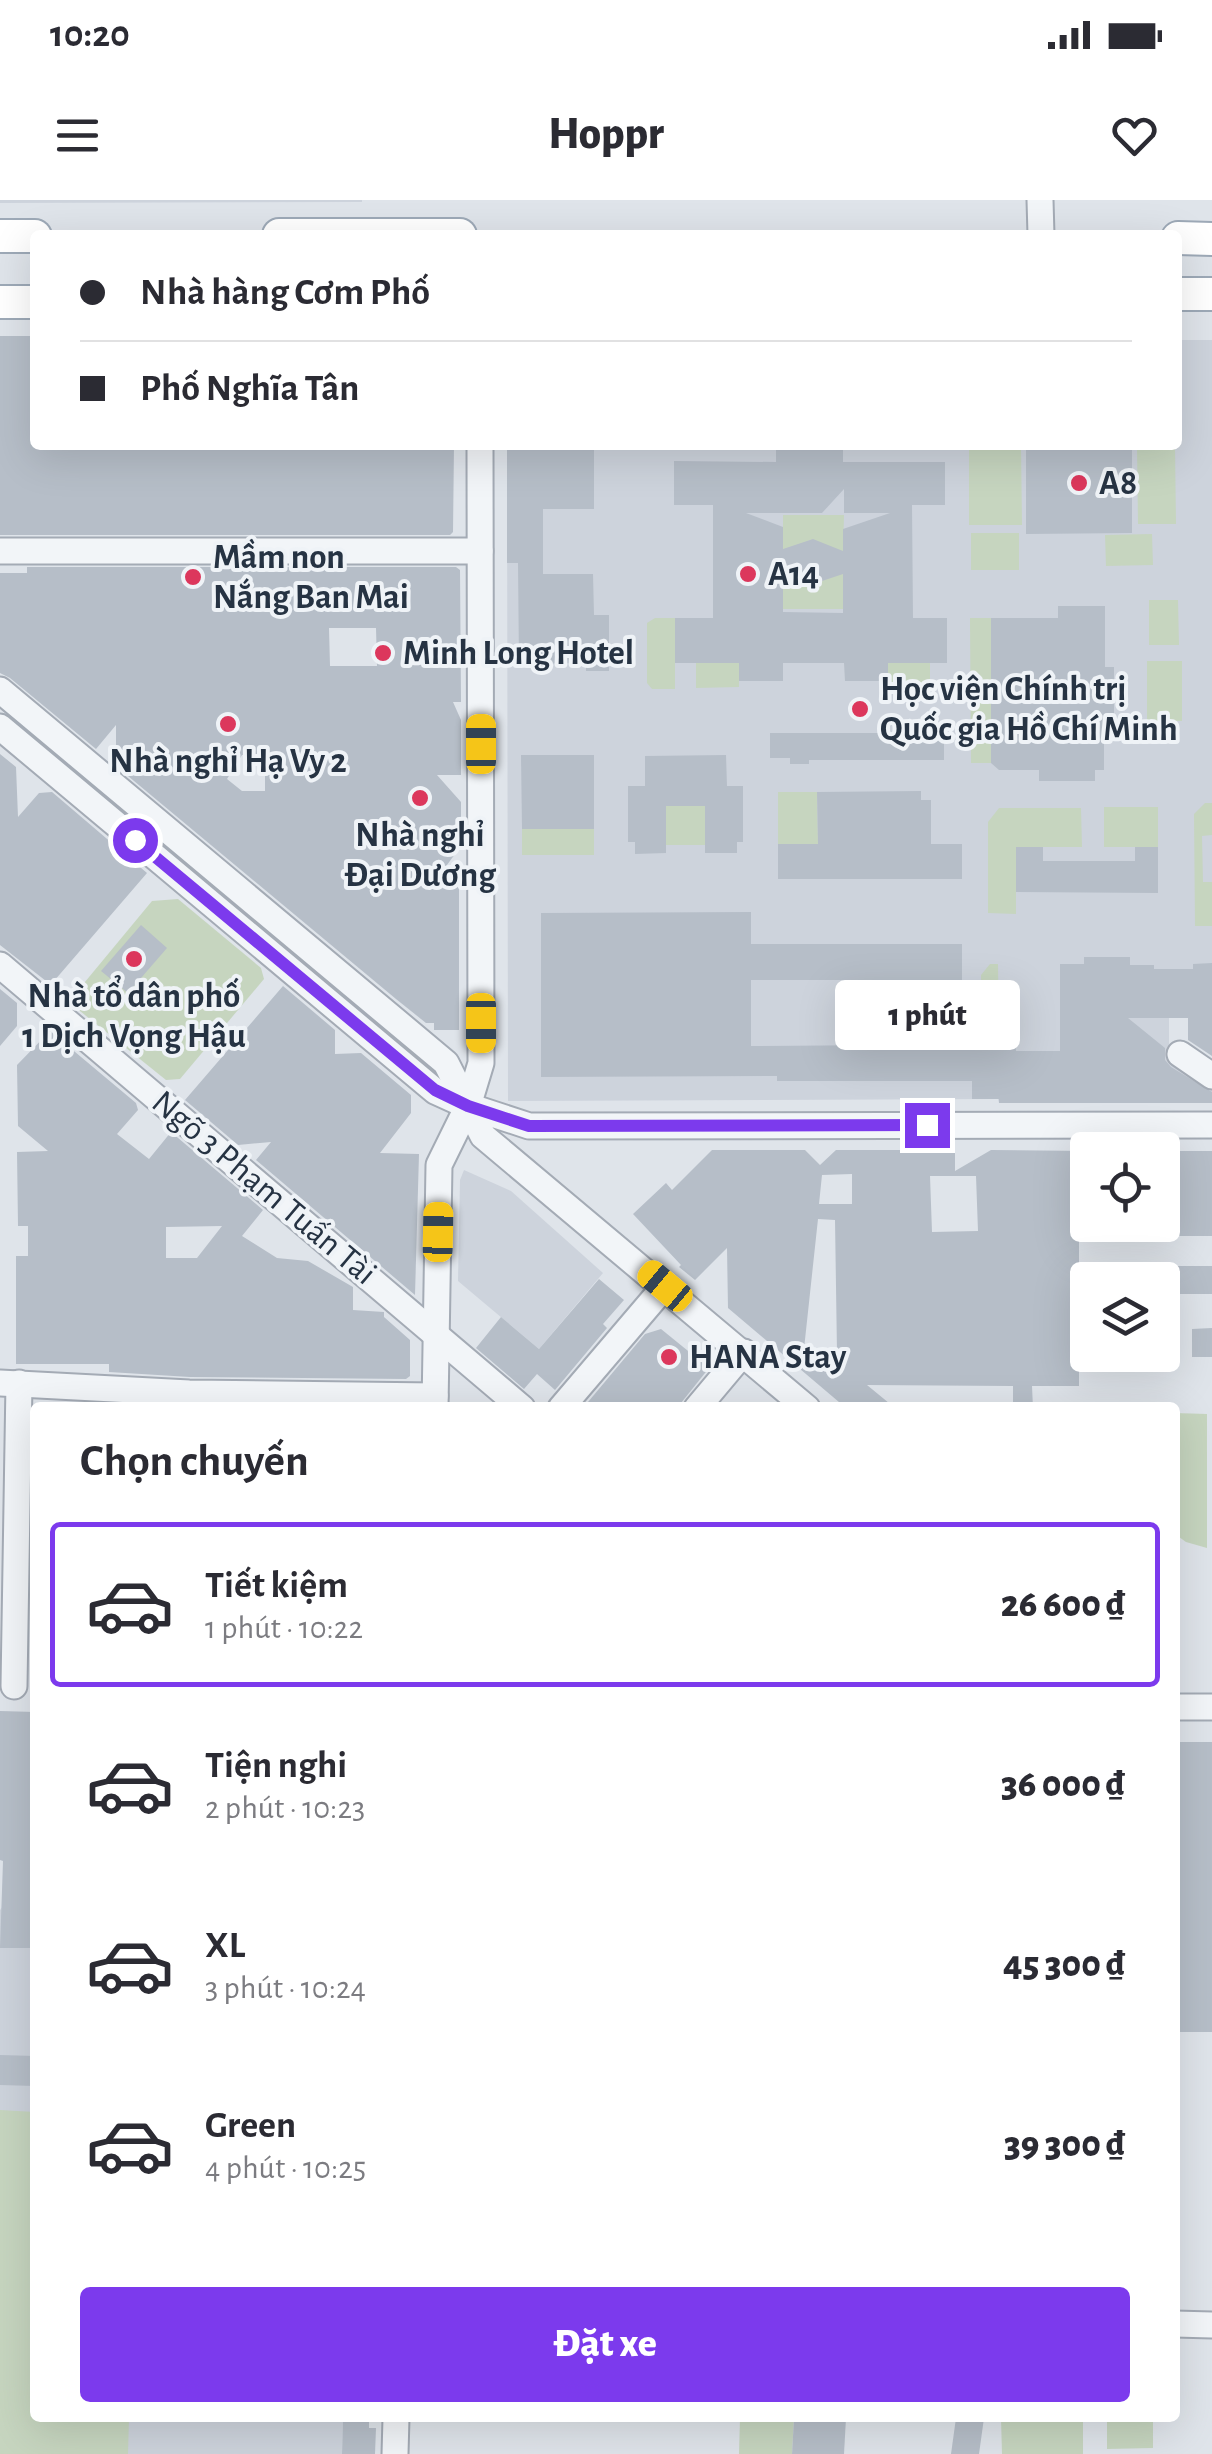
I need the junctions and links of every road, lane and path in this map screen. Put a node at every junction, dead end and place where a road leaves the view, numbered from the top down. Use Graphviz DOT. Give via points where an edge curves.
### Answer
graph roads {
  1 [pos="1040,200"];
  2 [pos="1041,230"];
  3 [pos="0,236"];
  4 [pos="30,236"];
  5 [pos="1182,238"];
  6 [pos="1212,238"];
  7 [pos="1182,294"];
  8 [pos="1212,294"];
  9 [pos="0,302"];
  10 [pos="30,302"];
  11 [pos="480,450"];
  12 [pos="0,551"];
  13 [pos="480,551"];
  14 [pos="0,690"];
  15 [pos="24,710"];
  16 [pos="2,729"];
  17 [pos="0,964"];
  18 [pos="1180,1054"];
  19 [pos="1212,1076"];
  20 [pos="468,1106"];
  21 [pos="1212,1125"];
  22 [pos="665,1286"];
  23 [pos="436,1333"];
  24 [pos="744,1352"];
  25 [pos="10,1383"];
  26 [pos="435,1402"];
  27 [pos="515,1402"];
  28 [pos="566,1402"];
  29 [pos="703,1402"];
  30 [pos="800,1402"];
  31 [pos="16,1686"];
  32 [pos="1180,1707"];
  33 [pos="1212,1708"];
  34 [pos="1180,2324"];
  35 [pos="1212,2325"];
  36 [pos="396,2422"];
  37 [pos="395,2454"];
  1 -- 2 [label="street"];
  3 -- 4 [label="main road"];
  5 -- 6 [label="main road"];
  7 -- 8 [label="main road"];
  9 -- 10 [label="main road"];
  11 -- 13 [label="street"];
  12 -- 13 [label="street"];
  13 -- 20 [label="street" via="482,1063"];
  14 -- 15 [label="street"];
  15 -- 16 [label="street"];
  15 -- 20 [label="street" via="446,1062"];
  16 -- 20 [label="street" via="435,1090"];
  17 -- 23 [label="street, Ngõ 3 Phạm Tuấn Tài"];
  18 -- 19 [label="street"];
  20 -- 21 [label="street" via="529,1126"];
  20 -- 22 [label="street" via="483,1136"];
  20 -- 23 [label="street" via="439,1164"];
  22 -- 24 [label="street"];
  22 -- 28 [label="street"];
  23 -- 26 [label="street"];
  23 -- 27 [label="street, Ngõ 3 Phạm Tuấn Tài"];
  24 -- 29 [label="street"];
  24 -- 30 [label="street"];
  25 -- 26 [label="street"];
  25 -- 31 [label="street"];
  32 -- 33 [label="street"];
  34 -- 35 [label="street"];
  36 -- 37 [label="street"];
}
